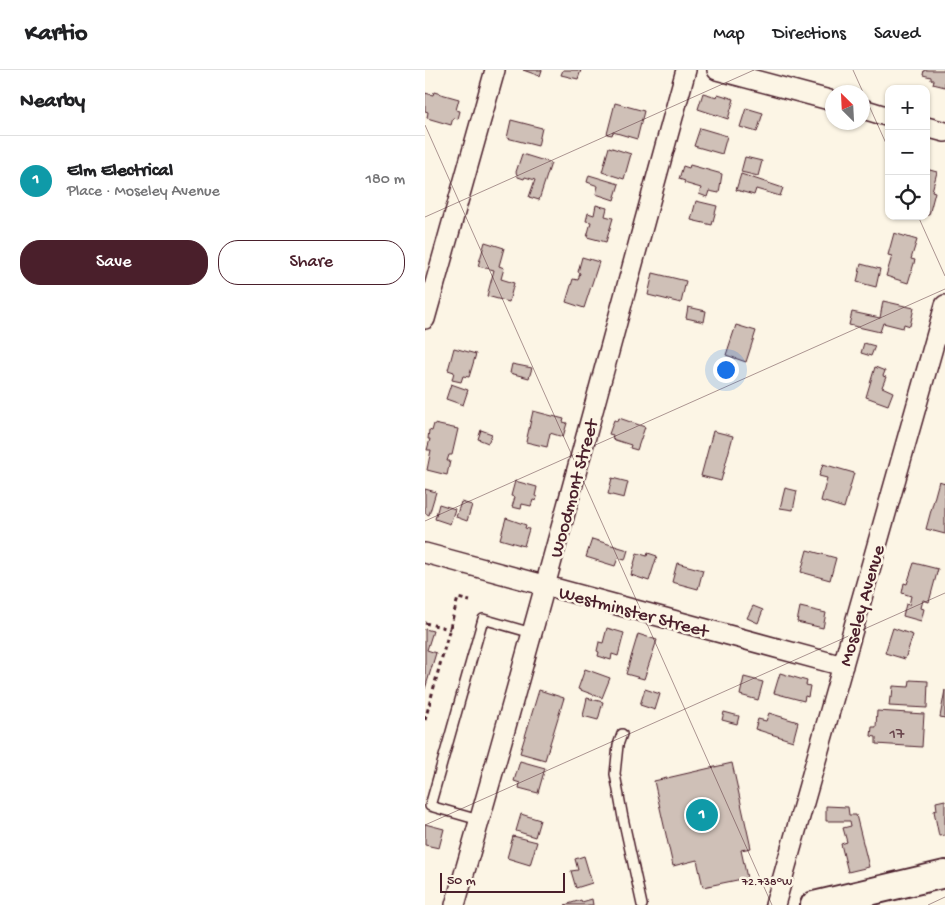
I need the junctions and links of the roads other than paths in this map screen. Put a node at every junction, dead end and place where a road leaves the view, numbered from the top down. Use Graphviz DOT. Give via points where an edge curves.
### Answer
graph roads {
  1 [pos="495,70"];
  2 [pos="686,70"];
  3 [pos="717,70"];
  4 [pos="825,99"];
  5 [pos="870,112"];
  6 [pos="885,116"];
  7 [pos="930,128"];
  8 [pos="945,132"];
  9 [pos="945,305"];
  10 [pos="426,311"];
  11 [pos="425,553"];
  12 [pos="546,586"];
  13 [pos="532,634"];
  14 [pos="843,666"];
  15 [pos="622,734"];
  16 [pos="479,820"];
  17 [pos="945,874"];
  18 [pos="455,905"];
  19 [pos="642,905"];
  20 [pos="775,905"];
  21 [pos="813,905"];
  1 -- 10 [label="street"];
  2 -- 12 [label="street, Woodmont Street"];
  3 -- 4 [label="street"];
  5 -- 6 [label="street"];
  7 -- 8 [label="street"];
  9 -- 14 [label="street, Moseley Avenue"];
  11 -- 12 [label="street, Westminster Street"];
  12 -- 13 [label="street, Woodmont Street"];
  12 -- 14 [label="street, Westminster Street"];
  13 -- 16 [label="street, Woodmont Street"];
  13 -- 16 [label="lane" via="483,619 430,806"];
  14 -- 20 [label="street, Moseley Avenue"];
  15 -- 19 [label="lane" via="617,745 615,774"];
  16 -- 18 [label="street, Woodmont Street"];
  17 -- 21 [label="main road"];
}
